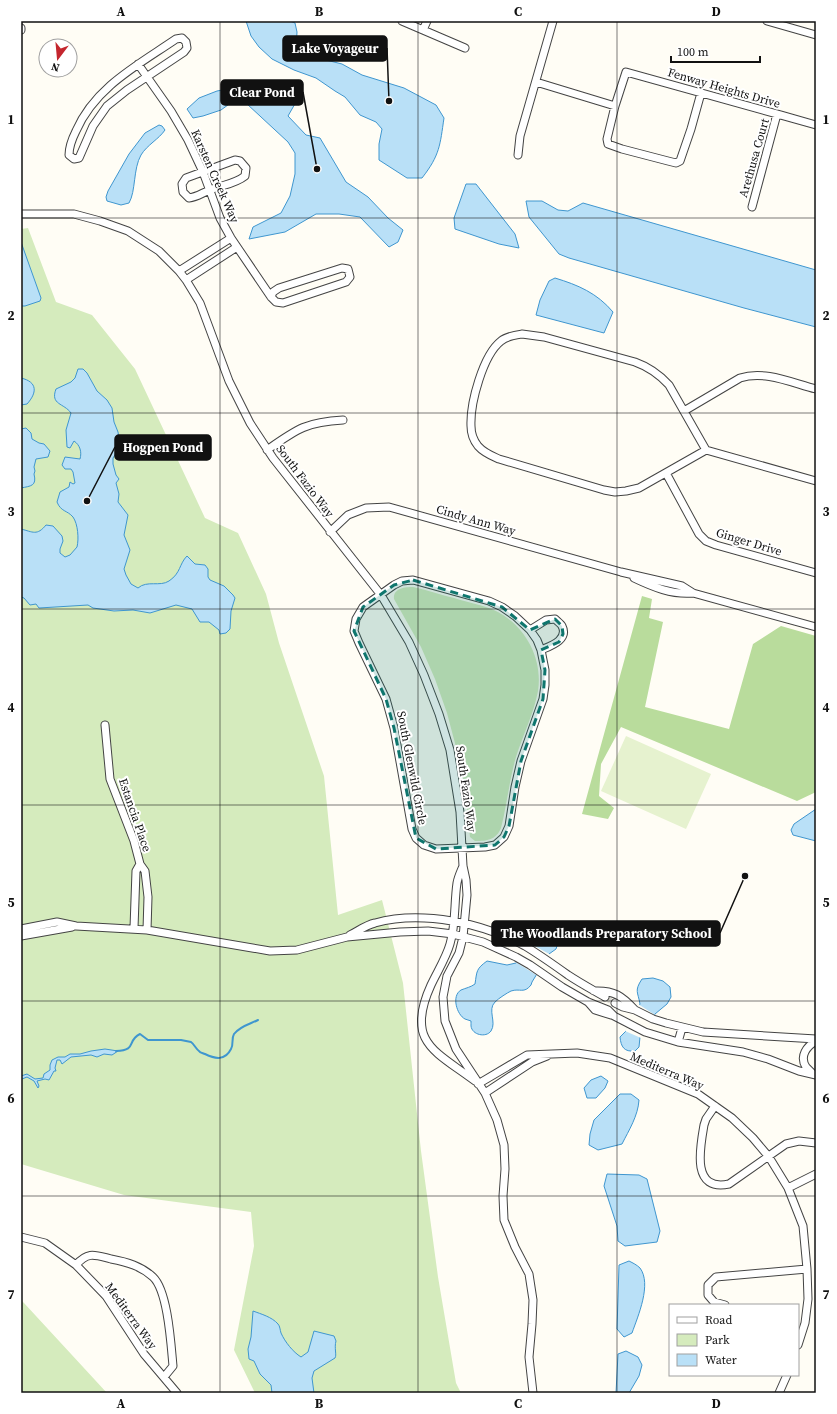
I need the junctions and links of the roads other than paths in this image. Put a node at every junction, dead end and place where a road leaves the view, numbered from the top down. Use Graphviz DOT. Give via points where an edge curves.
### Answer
graph roads {
  1 [pos="402,21"];
  2 [pos="427,21"];
  3 [pos="553,21"];
  4 [pos="767,21"];
  5 [pos="423,30"];
  6 [pos="816,35"];
  7 [pos="465,48"];
  8 [pos="138,64"];
  9 [pos="147,76"];
  10 [pos="536,82"];
  11 [pos="701,93"];
  12 [pos="615,106"];
  13 [pos="778,114"];
  14 [pos="816,125"];
  15 [pos="518,155"];
  16 [pos="203,172"];
  17 [pos="210,190"];
  18 [pos="752,207"];
  19 [pos="21,214"];
  20 [pos="231,238"];
  21 [pos="237,247"];
  22 [pos="179,271"];
  23 [pos="186,280"];
  24 [pos="271,297"];
  25 [pos="816,389"];
  26 [pos="684,411"];
  27 [pos="343,420"];
  28 [pos="267,450"];
  29 [pos="706,450"];
  30 [pos="666,473"];
  31 [pos="816,481"];
  32 [pos="330,532"];
  33 [pos="816,573"];
  34 [pos="381,595"];
  35 [pos="816,627"];
  36 [pos="530,630"];
  37 [pos="541,650"];
  38 [pos="105,725"];
  39 [pos="463,849"];
  40 [pos="140,864"];
  41 [pos="463,866"];
  42 [pos="454,921"];
  43 [pos="465,924"];
  44 [pos="76,926"];
  45 [pos="134,928"];
  46 [pos="21,929"];
  47 [pos="147,930"];
  48 [pos="453,934"];
  49 [pos="21,936"];
  50 [pos="463,936"];
  51 [pos="347,937"];
  52 [pos="594,991"];
  53 [pos="605,997"];
  54 [pos="588,1002"];
  55 [pos="615,1003"];
  56 [pos="635,1010"];
  57 [pos="682,1028"];
  58 [pos="816,1040"];
  59 [pos="678,1042"];
  60 [pos="553,1053"];
  61 [pos="815,1075"];
  62 [pos="478,1084"];
  63 [pos="485,1093"];
  64 [pos="715,1106"];
  65 [pos="816,1143"];
  66 [pos="769,1157"];
  67 [pos="816,1174"];
  68 [pos="788,1188"];
  69 [pos="21,1237"];
  70 [pos="76,1264"];
  71 [pos="807,1269"];
  72 [pos="721,1304"];
  73 [pos="801,1323"];
  74 [pos="799,1338"];
  75 [pos="787,1376"];
  76 [pos="164,1377"];
  77 [pos="177,1393"];
  78 [pos="533,1393"];
  79 [pos="779,1393"];
  1 -- 5 [label="street"];
  2 -- 5 [label="street"];
  3 -- 10 [label="street"];
  4 -- 6 [label="street"];
  5 -- 7 [label="street"];
  8 -- 9 [label="street, Karsten Creek Way"];
  8 -- 9 [label="street" via="176,39 182,38 186,42 187,48 184,52"];
  8 -- 9 [label="street" via="116,79 97,97 81,118 69,147 69,154 74,159 79,158 93,126 107,106"];
  9 -- 16 [label="street, Karsten Creek Way" via="188,140"];
  10 -- 12 [label="street"];
  10 -- 15 [label="street" via="520,136"];
  11 -- 12 [label="street, Fenway Heights Drive" via="626,72"];
  11 -- 12 [label="street" via="680,160 676,163 608,144"];
  11 -- 13 [label="street, Fenway Heights Drive"];
  13 -- 14 [label="street, Fenway Heights Drive"];
  13 -- 18 [label="street, Arethusa Court"];
  16 -- 17 [label="street, Karsten Creek Way"];
  16 -- 17 [label="street" via="186,178 182,184 183,192 189,198"];
  16 -- 17 [label="street" via="234,160 240,161 246,168 246,176 240,180"];
  17 -- 20 [label="street, Karsten Creek Way" via="220,218"];
  19 -- 22 [label="street, South Fazio Way" via="74,214 128,231 159,251"];
  20 -- 21 [label="street, Karsten Creek Way"];
  20 -- 22 [label="street"];
  21 -- 23 [label="street"];
  21 -- 24 [label="street, Karsten Creek Way"];
  22 -- 23 [label="street, South Fazio Way"];
  23 -- 28 [label="street, South Fazio Way" via="200,303 229,381"];
  24 -- 24 [label="street" via="276,302 283,303 346,282 350,277 348,269 342,268 279,288"];
  25 -- 26 [label="street" via="761,375 749,375"];
  26 -- 29 [label="street"];
  26 -- 30 [label="street" via="669,385 649,368 544,337 522,334 502,340 482,370 471,428 478,446 486,453 615,492 640,488"];
  27 -- 28 [label="street" via="322,421 298,429"];
  28 -- 32 [label="street, South Fazio Way"];
  29 -- 30 [label="street"];
  29 -- 31 [label="street"];
  30 -- 33 [label="street, Ginger Drive" via="699,534 706,541"];
  32 -- 34 [label="street, South Fazio Way"];
  32 -- 35 [label="street, Cindy Ann Way" via="348,516 366,508 389,507 621,572 656,587 681,594 693,593"];
  34 -- 36 [label="street, South Glenwild Circle" via="402,581 413,580 489,601 515,616"];
  34 -- 39 [label="street, South Fazio Way" via="409,642 439,714 456,780"];
  34 -- 39 [label="street, South Glenwild Circle" via="363,607 356,619 354,631 388,706 412,829 416,838 424,845 436,849"];
  36 -- 37 [label="street, South Glenwild Circle"];
  36 -- 37 [label="street" via="546,620 555,619 562,626 563,634 559,642"];
  37 -- 39 [label="street, South Glenwild Circle" via="545,670 543,699 515,787 509,826 504,837 495,845"];
  38 -- 40 [label="street, Estancia Place" via="110,779"];
  39 -- 41 [label="street, South Fazio Way"];
  40 -- 45 [label="street, Estancia Place" via="136,871"];
  40 -- 47 [label="street, Estancia Place" via="145,871 148,894"];
  41 -- 42 [label="street, South Fazio Way" via="457,882"];
  41 -- 43 [label="street, South Fazio Way" via="467,895"];
  42 -- 43 [label="street"];
  42 -- 48 [label="street, South Fazio Way"];
  42 -- 51 [label="street" via="397,918 373,923"];
  43 -- 50 [label="street, South Fazio Way"];
  43 -- 52 [label="street" via="504,936 524,946"];
  44 -- 45 [label="street"];
  44 -- 46 [label="street" via="57,922"];
  44 -- 49 [label="street"];
  45 -- 47 [label="street"];
  47 -- 51 [label="street" via="270,951 297,950"];
  48 -- 50 [label="street"];
  48 -- 51 [label="street" via="428,931"];
  48 -- 62 [label="street, South Fazio Way" via="427,994 420,1016 422,1031 429,1045 441,1057"];
  50 -- 54 [label="street" via="516,957"];
  50 -- 62 [label="street, South Fazio Way" via="459,953 447,976 443,997 444,1010 456,1049"];
  52 -- 53 [label="street"];
  52 -- 54 [label="street"];
  52 -- 56 [label="street" via="614,992"];
  54 -- 59 [label="street" via="595,1010 614,1016 645,1032"];
  55 -- 56 [label="street"];
  56 -- 57 [label="street"];
  57 -- 58 [label="street" via="703,1032"];
  57 -- 59 [label="street"];
  58 -- 61 [label="street" via="806,1049 804,1060"];
  59 -- 61 [label="street" via="743,1052"];
  60 -- 62 [label="street, Mediterra Way" via="527,1055"];
  60 -- 63 [label="street, Mediterra Way" via="532,1062"];
  60 -- 64 [label="street, Mediterra Way" via="577,1053 610,1058 698,1094"];
  62 -- 63 [label="street"];
  63 -- 78 [label="street" via="497,1120 504,1145 504,1220 528,1274 533,1300 529,1357"];
  64 -- 66 [label="street, Mediterra Way" via="743,1128"];
  64 -- 66 [label="street" via="706,1119 702,1135 700,1167 708,1181 714,1185 729,1184"];
  65 -- 66 [label="street" via="798,1141 786,1144"];
  66 -- 68 [label="street, Mediterra Way"];
  67 -- 68 [label="street"];
  68 -- 71 [label="street, Mediterra Way" via="803,1226"];
  69 -- 70 [label="street, Mediterra Way" via="45,1243"];
  70 -- 76 [label="street, Mediterra Way" via="106,1296 144,1354"];
  70 -- 76 [label="street" via="83,1257 92,1254 134,1264 154,1278 164,1297 173,1366"];
  71 -- 72 [label="street" via="716,1276 708,1285 708,1295 714,1302"];
  71 -- 73 [label="street, Mediterra Way" via="808,1299"];
  73 -- 74 [label="street, Mediterra Way"];
  75 -- 79 [label="street"];
  76 -- 77 [label="street, Mediterra Way"];
}
